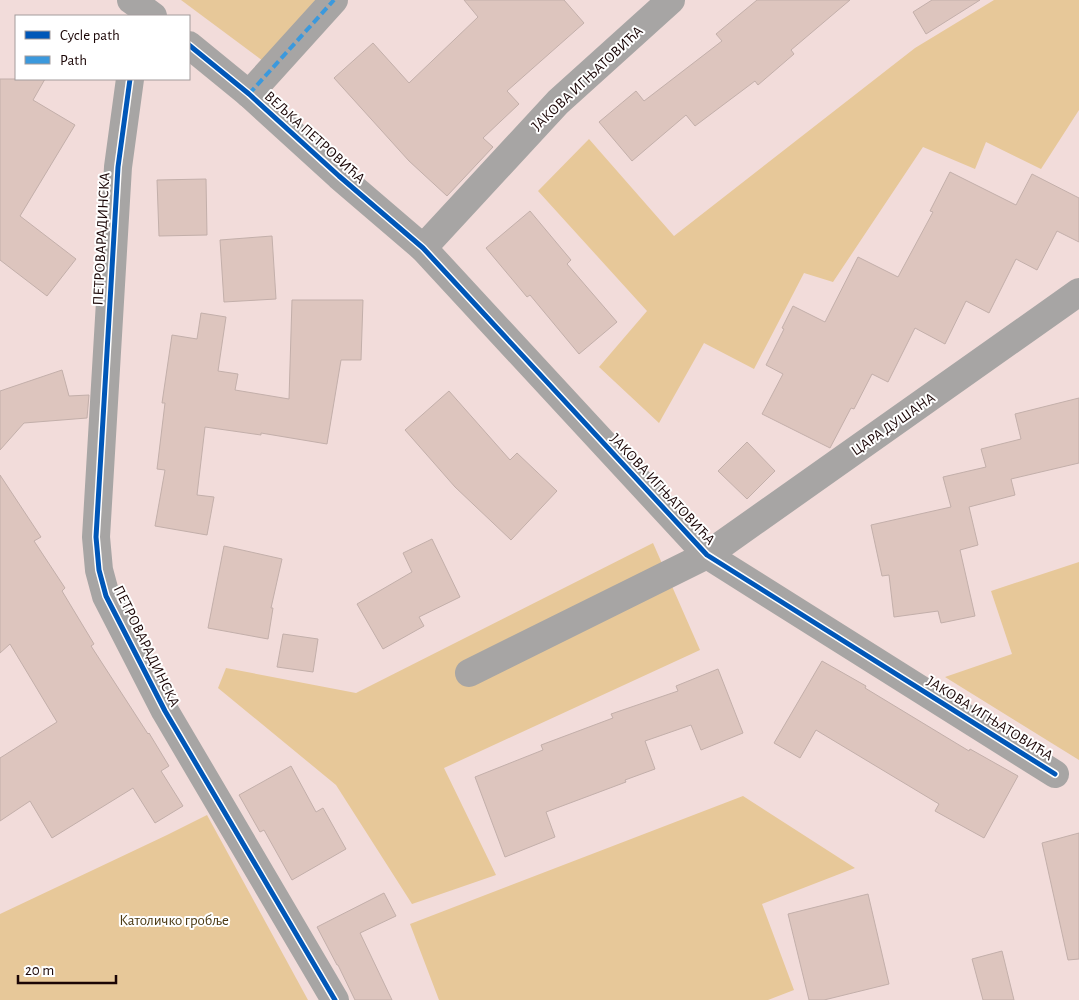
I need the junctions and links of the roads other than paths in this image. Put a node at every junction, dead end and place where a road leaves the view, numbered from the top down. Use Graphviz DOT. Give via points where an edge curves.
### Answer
graph roads {
  1 [pos="132,0"];
  2 [pos="334,0"];
  3 [pos="671,0"];
  4 [pos="152,15"];
  5 [pos="190,46"];
  6 [pos="130,80"];
  7 [pos="249,94"];
  8 [pos="423,248"];
  9 [pos="1079,292"];
  10 [pos="707,555"];
  11 [pos="469,673"];
  12 [pos="1055,774"];
  13 [pos="335,1000"];
  1 -- 4 [label="street"];
  2 -- 7 [label="street"];
  3 -- 8 [label="street, ЈАКОВА ИГЊАТОВИЋА" via="558,102"];
  5 -- 7 [label="street, ВЕЉКА ПЕТРОВИЋА"];
  6 -- 13 [label="street, ПЕТРОВАРАДИНСКА" via="118,167 96,537 99,570 106,596 165,711"];
  7 -- 8 [label="street, ВЕЉКА ПЕТРОВИЋА"];
  8 -- 10 [label="street, ЈАКОВА ИГЊАТОВИЋА"];
  9 -- 10 [label="street, ЦАРА ДУШАНА"];
  10 -- 11 [label="street, ЈАКОВА ИГЊАТОВИЋА"];
  10 -- 12 [label="street, ЈАКОВА ИГЊАТОВИЋА"];
}
